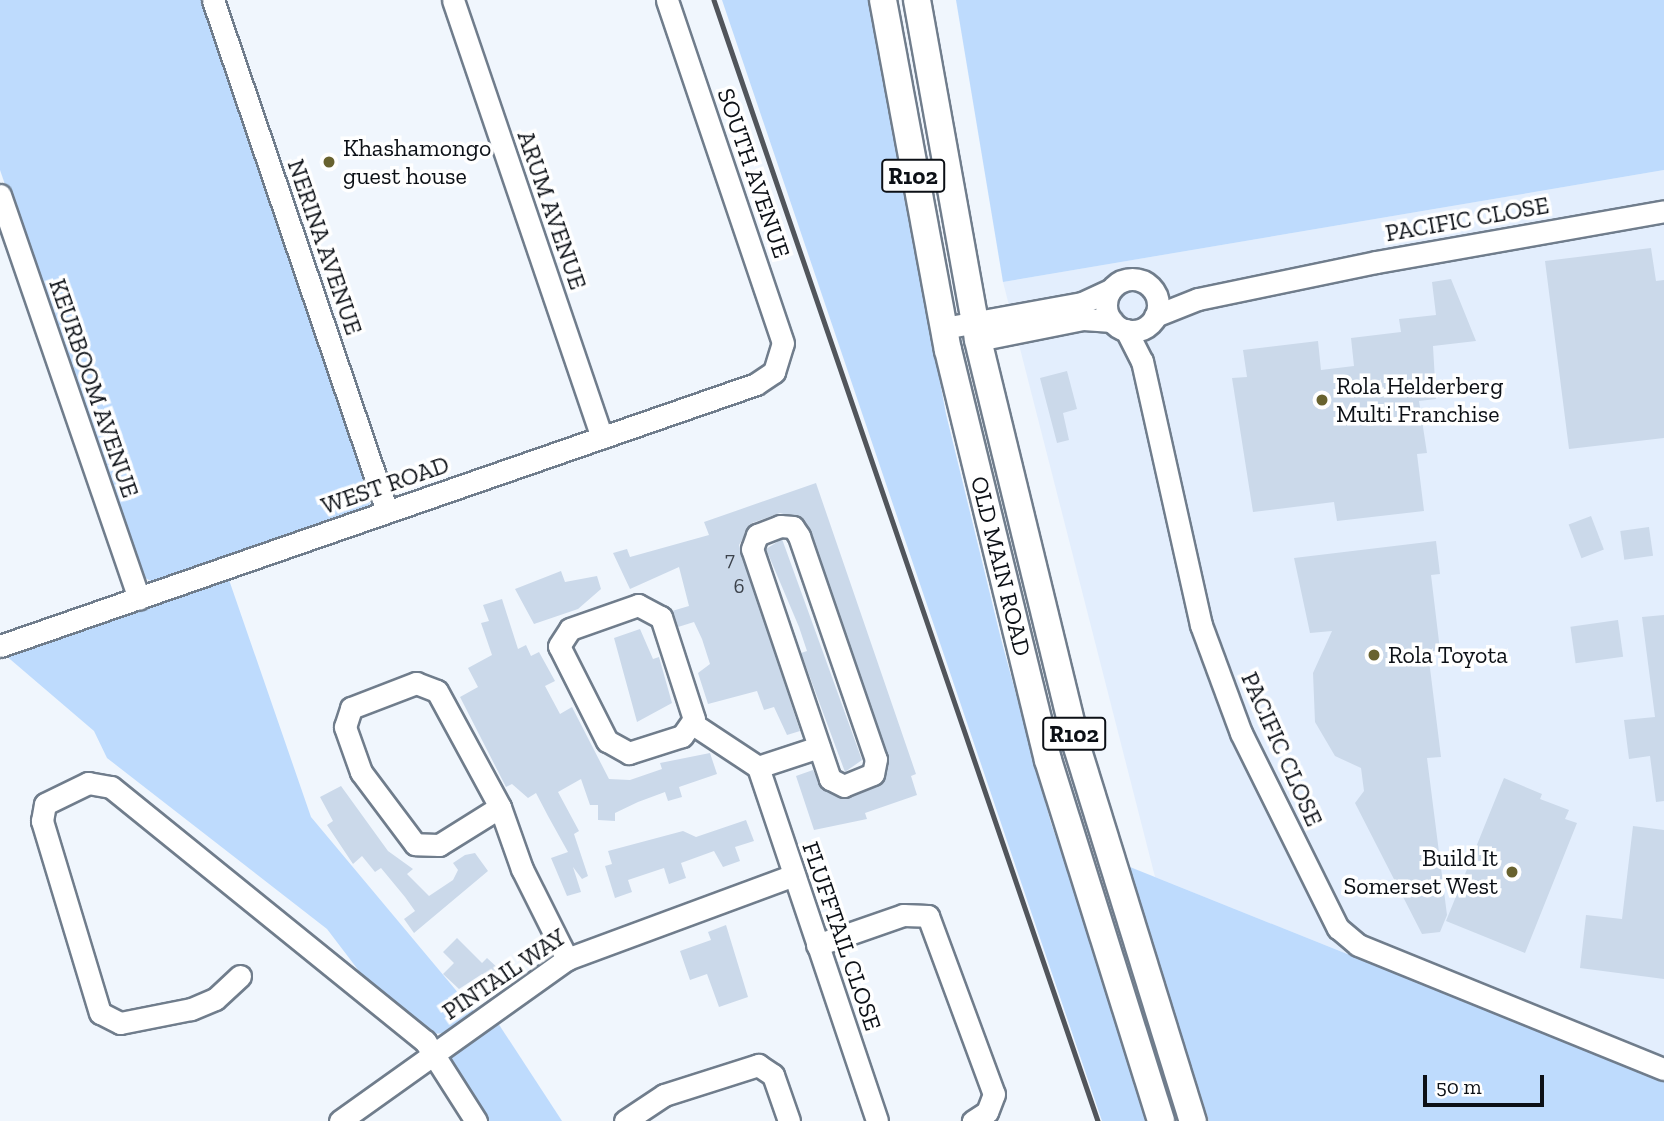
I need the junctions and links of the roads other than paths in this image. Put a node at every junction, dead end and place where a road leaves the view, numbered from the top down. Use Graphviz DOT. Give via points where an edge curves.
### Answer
graph roads {
  1 [pos="212,0"];
  2 [pos="453,0"];
  3 [pos="667,0"];
  4 [pos="883,0"];
  5 [pos="917,0"];
  6 [pos="0,195"];
  7 [pos="1664,211"];
  8 [pos="1153,289"];
  9 [pos="1110,290"];
  10 [pos="1198,299"];
  11 [pos="1152,320"];
  12 [pos="1119,326"];
  13 [pos="944,328"];
  14 [pos="976,331"];
  15 [pos="1142,361"];
  16 [pos="780,363"];
  17 [pos="602,438"];
  18 [pos="387,511"];
  19 [pos="139,598"];
  20 [pos="0,646"];
  21 [pos="693,724"];
  22 [pos="819,747"];
  23 [pos="758,767"];
  24 [pos="500,807"];
  25 [pos="794,875"];
  26 [pos="817,945"];
  27 [pos="568,959"];
  28 [pos="240,976"];
  29 [pos="431,1056"];
  30 [pos="1664,1069"];
  31 [pos="340,1121"];
  32 [pos="476,1121"];
  33 [pos="625,1121"];
  34 [pos="789,1121"];
  35 [pos="877,1121"];
  36 [pos="973,1121"];
  37 [pos="1161,1121"];
  38 [pos="1193,1121"];
  1 -- 18 [label="street, NERINA AVENUE"];
  2 -- 17 [label="street, ARUM AVENUE"];
  3 -- 16 [label="street, SOUTH AVENUE" via="776,319 783,343"];
  4 -- 13 [label="main road, OLD MAIN ROAD / R102"];
  5 -- 14 [label="main road, OLD MAIN ROAD / R102"];
  6 -- 19 [label="street, KEURBOOM AVENUE"];
  7 -- 10 [label="street, PACIFIC CLOSE"];
  8 -- 9 [label="street" via="1129,279"];
  8 -- 10 [label="street"];
  8 -- 11 [label="street"];
  9 -- 12 [label="street" via="1106,304"];
  9 -- 14 [label="street" via="1082,303"];
  10 -- 11 [label="street"];
  11 -- 12 [label="street"];
  11 -- 15 [label="street"];
  12 -- 14 [label="street" via="1083,319"];
  12 -- 15 [label="street"];
  13 -- 14 [label="street"];
  13 -- 37 [label="main road, OLD MAIN ROAD / R102" via="1048,760"];
  14 -- 38 [label="main road, OLD MAIN ROAD / R102" via="1077,747"];
  15 -- 30 [label="street, PACIFIC CLOSE" via="1201,625 1241,733 1338,928 1358,945"];
  16 -- 17 [label="street, WEST ROAD" via="756,384"];
  17 -- 18 [label="street, WEST ROAD"];
  18 -- 19 [label="street, WEST ROAD"];
  19 -- 20 [label="street, WEST ROAD"];
  21 -- 21 [label="street" via="682,736 637,752 613,747 562,659 561,639 580,624 638,605 652,608 664,624"];
  21 -- 23 [label="street"];
  22 -- 22 [label="street" via="752,549 757,536 785,525 799,536 876,770 838,786"];
  22 -- 23 [label="street"];
  23 -- 25 [label="street, FLUFFTAIL CLOSE"];
  24 -- 24 [label="street" via="432,686 416,683 351,708 345,727 361,772 415,844 439,845"];
  24 -- 27 [label="street" via="522,869"];
  25 -- 26 [label="street, FLUFFTAIL CLOSE"];
  25 -- 27 [label="street, PINTAIL WAY"];
  26 -- 35 [label="street, FLUFFTAIL CLOSE"];
  26 -- 36 [label="street" via="903,915 928,916 994,1094 987,1112"];
  27 -- 29 [label="street, PINTAIL WAY"];
  28 -- 29 [label="street" via="215,999 191,1009 120,1023 105,1017 42,821 45,804 88,783 111,787 416,1034"];
  29 -- 31 [label="street, PINTAIL WAY"];
  29 -- 32 [label="street"];
  33 -- 34 [label="street" via="664,1095 758,1065 773,1075"];
}
